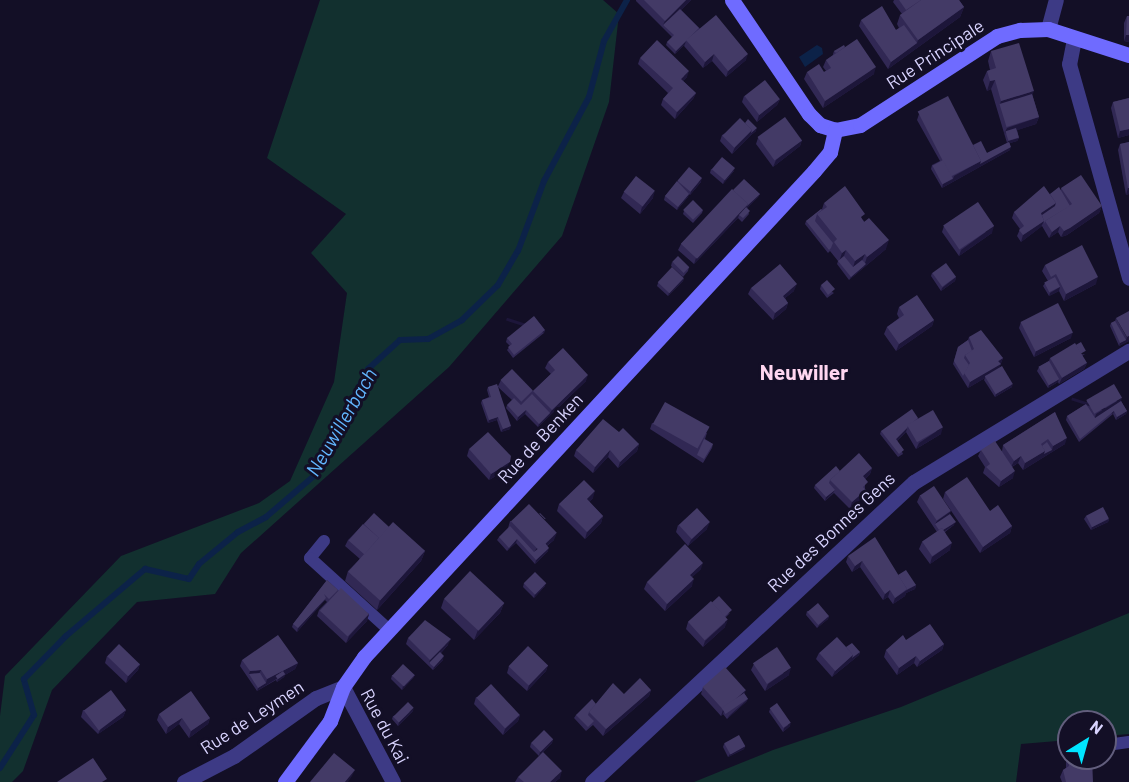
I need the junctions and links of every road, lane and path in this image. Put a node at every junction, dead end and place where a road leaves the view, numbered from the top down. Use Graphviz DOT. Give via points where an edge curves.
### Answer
graph roads {
  1 [pos="732,0"];
  2 [pos="1056,0"];
  3 [pos="1048,29"];
  4 [pos="1074,39"];
  5 [pos="1129,55"];
  6 [pos="835,130"];
  7 [pos="1128,274"];
  8 [pos="1129,351"];
  9 [pos="324,541"];
  10 [pos="389,630"];
  11 [pos="343,687"];
  12 [pos="184,782"];
  13 [pos="285,782"];
  14 [pos="393,782"];
  15 [pos="592,782"];
  1 -- 6 [label="street" via="809,114 820,125"];
  2 -- 3 [label="street"];
  3 -- 4 [label="street, Rue Principale"];
  3 -- 6 [label="street, Rue Principale" via="997,36 860,125"];
  4 -- 5 [label="street, Rue Principale"];
  4 -- 7 [label="street" via="1069,64"];
  6 -- 10 [label="street, Rue de Benken" via="830,152 814,171"];
  8 -- 15 [label="street, Rue des Bonnes Gens" via="914,482"];
  9 -- 10 [label="lane" via="310,558"];
  10 -- 11 [label="street, Rue de Benken"];
  11 -- 12 [label="street, Rue de Leymen" via="316,698 234,756"];
  11 -- 13 [label="street, Rue de Benken" via="330,721"];
  11 -- 14 [label="street, Rue du Kai"];
}
